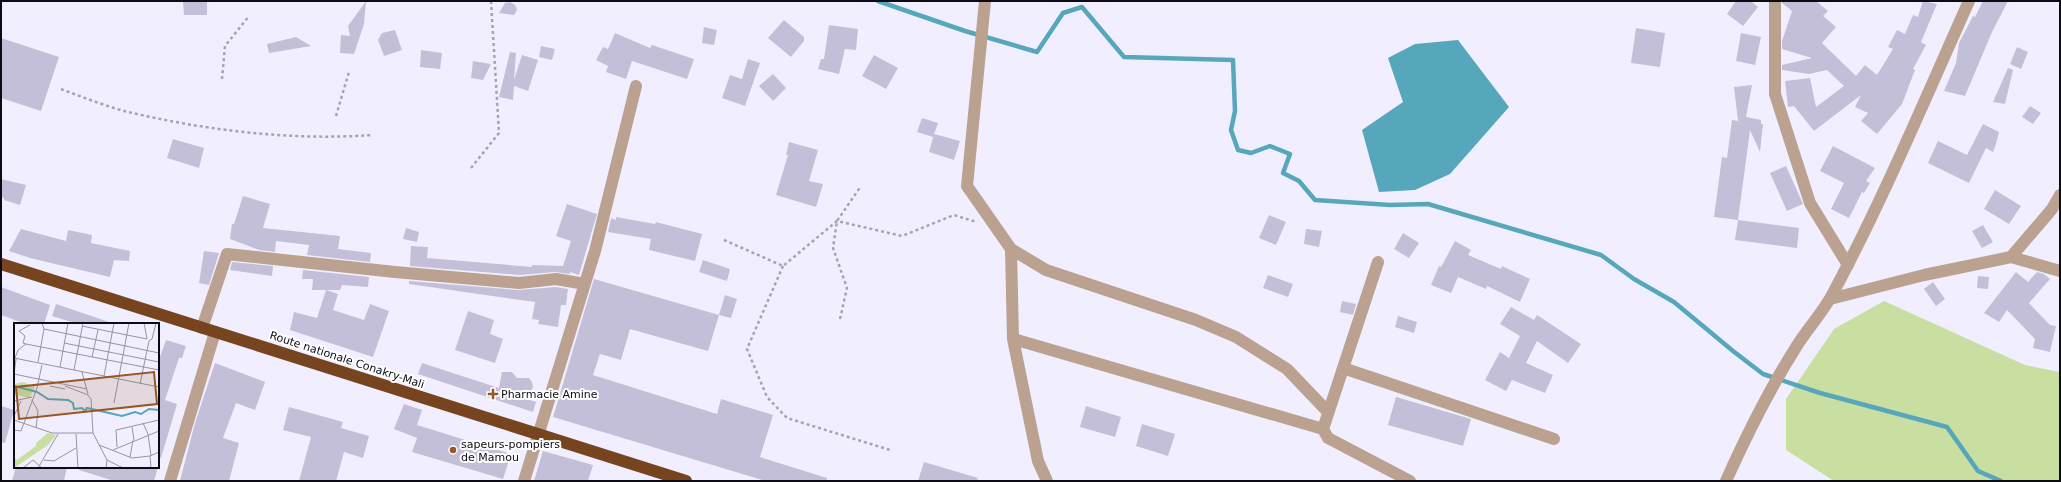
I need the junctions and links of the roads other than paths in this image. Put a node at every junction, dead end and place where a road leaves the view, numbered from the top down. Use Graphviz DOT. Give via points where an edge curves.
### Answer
graph roads {
  1 [pos="985,1"];
  2 [pos="1775,1"];
  3 [pos="1969,1"];
  4 [pos="636,86"];
  5 [pos="2060,195"];
  6 [pos="1011,249"];
  7 [pos="2011,258"];
  8 [pos="1378,262"];
  9 [pos="1,264"];
  10 [pos="1848,265"];
  11 [pos="2060,271"];
  12 [pos="585,284"];
  13 [pos="1830,299"];
  14 [pos="202,328"];
  15 [pos="215,332"];
  16 [pos="1013,339"];
  17 [pos="1343,368"];
  18 [pos="1328,412"];
  19 [pos="1323,429"];
  20 [pos="539,434"];
  21 [pos="1554,439"];
  22 [pos="170,481"];
  23 [pos="524,481"];
  24 [pos="686,481"];
  25 [pos="1047,481"];
  26 [pos="1410,481"];
  27 [pos="1726,481"];
  1 -- 6 [label="street" via="967,186"];
  2 -- 10 [label="street" via="1775,94 1810,203"];
  3 -- 10 [label="street"];
  4 -- 12 [label="street" via="607,207"];
  5 -- 7 [label="street" via="2052,209"];
  6 -- 16 [label="street"];
  6 -- 18 [label="street" via="1046,270 1196,320 1236,337 1287,370"];
  7 -- 11 [label="street"];
  7 -- 13 [label="street" via="1924,275"];
  8 -- 17 [label="street"];
  9 -- 14 [label="highway, Route nationale Conakry-Mali"];
  10 -- 13 [label="street"];
  12 -- 14 [label="street" via="556,279 511,282 227,254"];
  12 -- 20 [label="street"];
  13 -- 27 [label="street" via="1798,344 1748,430"];
  14 -- 15 [label="highway, Route nationale Conakry-Mali"];
  15 -- 20 [label="highway, Route nationale Conakry-Mali"];
  15 -- 22 [label="street"];
  16 -- 19 [label="street"];
  16 -- 25 [label="street" via="1038,462"];
  17 -- 18 [label="street"];
  17 -- 21 [label="street"];
  18 -- 19 [label="street"];
  19 -- 26 [label="street" via="1328,438"];
  20 -- 23 [label="street"];
  20 -- 24 [label="highway, Route nationale Conakry-Mali"];
}
